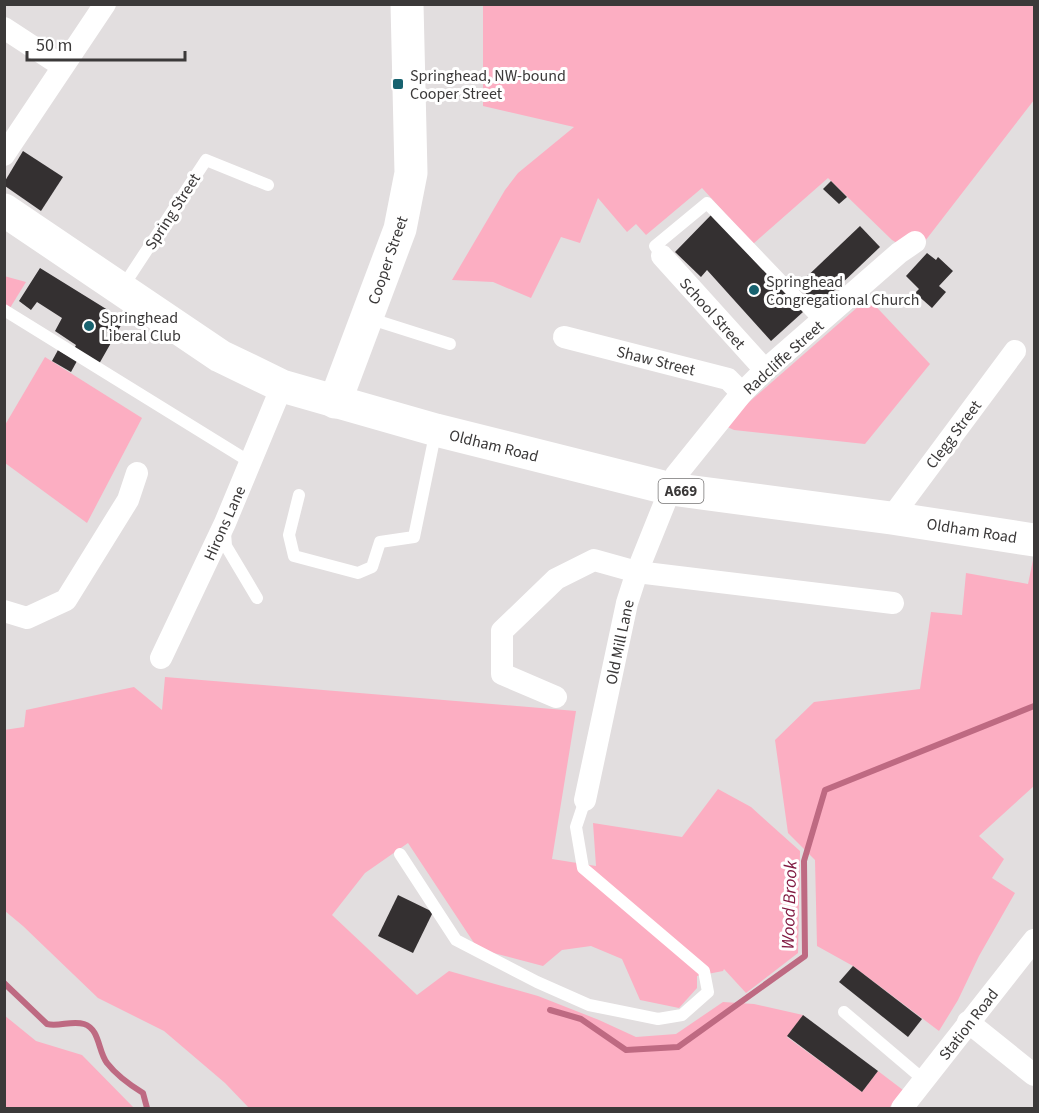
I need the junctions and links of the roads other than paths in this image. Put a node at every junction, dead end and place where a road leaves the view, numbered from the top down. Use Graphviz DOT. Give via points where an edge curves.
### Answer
graph roads {
  1 [pos="105,4"];
  2 [pos="407,4"];
  3 [pos="4,28"];
  4 [pos="62,66"];
  5 [pos="4,156"];
  6 [pos="268,185"];
  7 [pos="4,210"];
  8 [pos="915,242"];
  9 [pos="662,256"];
  10 [pos="122,288"];
  11 [pos="4,310"];
  12 [pos="367,317"];
  13 [pos="821,322"];
  14 [pos="564,337"];
  15 [pos="450,344"];
  16 [pos="1015,351"];
  17 [pos="765,369"];
  18 [pos="282,386"];
  19 [pos="742,393"];
  20 [pos="335,402"];
  21 [pos="436,430"];
  22 [pos="250,462"];
  23 [pos="137,473"];
  24 [pos="671,489"];
  25 [pos="299,495"];
  26 [pos="891,518"];
  27 [pos="225,523"];
  28 [pos="1035,540"];
  29 [pos="637,572"];
  30 [pos="257,598"];
  31 [pos="893,603"];
  32 [pos="4,611"];
  33 [pos="161,658"];
  34 [pos="556,696"];
  35 [pos="585,800"];
  36 [pos="400,854"];
  37 [pos="1035,940"];
  38 [pos="844,1012"];
  39 [pos="968,1022"];
  40 [pos="1035,1075"];
  41 [pos="924,1080"];
  42 [pos="902,1108"];
  1 -- 4 [label="street"];
  2 -- 12 [label="main road, Cooper Street" via="411,173 400,229"];
  3 -- 4 [label="street"];
  4 -- 5 [label="street"];
  6 -- 10 [label="lane, Spring Street" via="206,160"];
  7 -- 10 [label="main road, Oldham Road / A669"];
  8 -- 13 [label="street, Radcliffe Street"];
  9 -- 13 [label="lane" via="654,246 706,203"];
  9 -- 17 [label="street, School Street"];
  10 -- 18 [label="main road, Oldham Road / A669" via="220,356"];
  11 -- 22 [label="lane"];
  12 -- 15 [label="lane"];
  12 -- 20 [label="main road, Cooper Street"];
  13 -- 17 [label="street, Radcliffe Street"];
  14 -- 19 [label="street, Shaw Street" via="728,379"];
  16 -- 26 [label="street, Clegg Street"];
  17 -- 19 [label="street, Radcliffe Street"];
  18 -- 20 [label="main road, Oldham Road / A669"];
  18 -- 22 [label="street, Hirons Lane"];
  19 -- 24 [label="street, Radcliffe Street" via="676,475"];
  20 -- 21 [label="main road, Oldham Road / A669"];
  21 -- 24 [label="main road, Oldham Road / A669"];
  21 -- 25 [label="lane" via="414,537 380,542 372,567 358,573 294,556 289,535"];
  22 -- 27 [label="street, Hirons Lane"];
  23 -- 32 [label="street" via="128,500 66,600 27,618"];
  24 -- 26 [label="main road, Oldham Road / A669"];
  24 -- 29 [label="street, Old Mill Lane"];
  26 -- 28 [label="main road, Oldham Road / A669"];
  27 -- 30 [label="lane" via="226,546"];
  27 -- 33 [label="street, Hirons Lane"];
  29 -- 31 [label="street"];
  29 -- 34 [label="street" via="594,560 556,579 502,631 502,674"];
  29 -- 35 [label="street, Old Mill Lane"];
  35 -- 36 [label="lane" via="576,827 583,868 704,971 708,992 682,1015 658,1019 589,1005 456,940"];
  37 -- 39 [label="street, Station Road"];
  38 -- 41 [label="lane"];
  39 -- 40 [label="street"];
  39 -- 41 [label="street, Station Road"];
  41 -- 42 [label="street, Station Road"];
}
